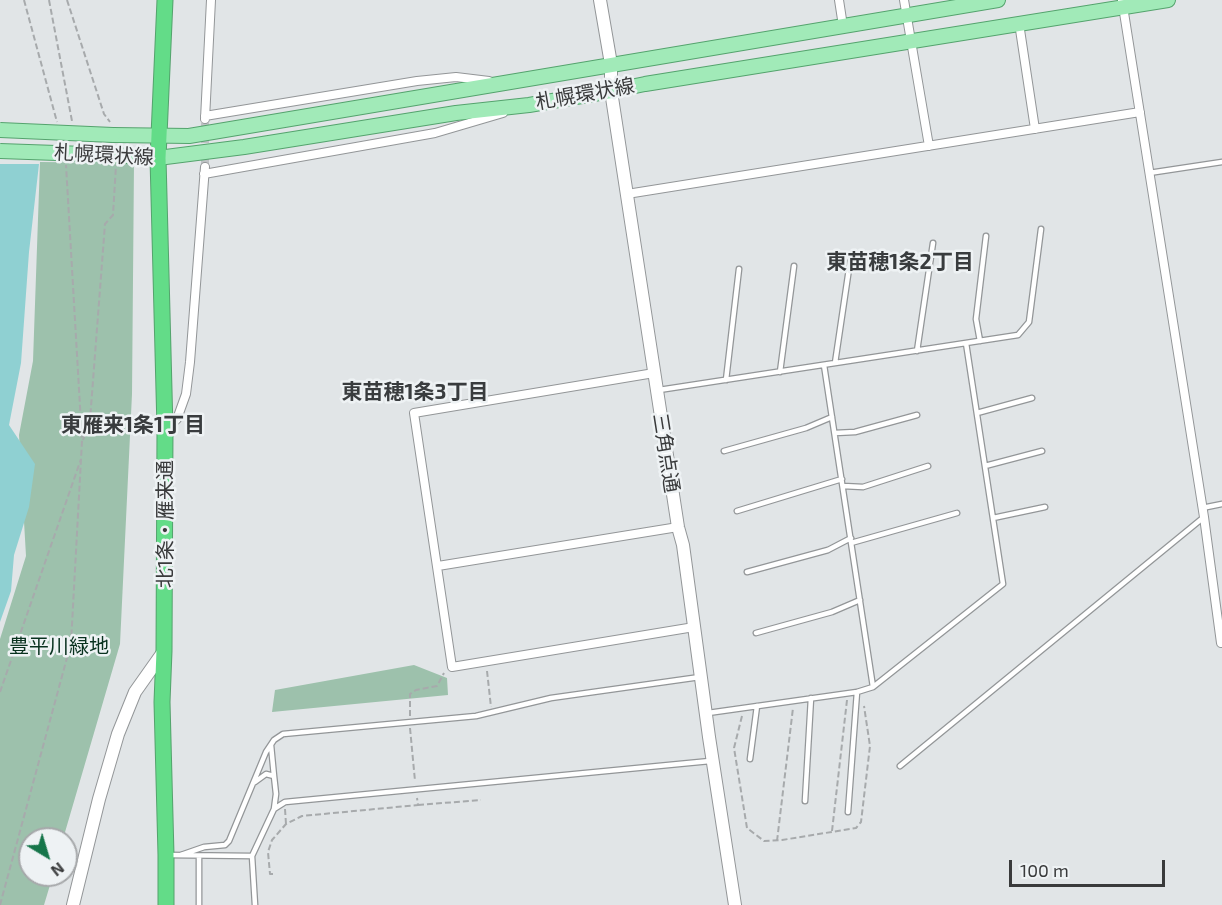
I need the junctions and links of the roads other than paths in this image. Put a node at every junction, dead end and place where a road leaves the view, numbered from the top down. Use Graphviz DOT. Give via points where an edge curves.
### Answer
graph roads {
  1 [pos="165,0"];
  2 [pos="211,0"];
  3 [pos="600,0"];
  4 [pos="839,0"];
  5 [pos="904,0"];
  6 [pos="998,0"];
  7 [pos="1167,0"];
  8 [pos="1123,4"];
  9 [pos="906,16"];
  10 [pos="1019,23"];
  11 [pos="843,26"];
  12 [pos="910,42"];
  13 [pos="610,64"];
  14 [pos="497,83"];
  15 [pos="611,91"];
  16 [pos="529,105"];
  17 [pos="1140,112"];
  18 [pos="1035,129"];
  19 [pos="0,130"];
  20 [pos="158,136"];
  21 [pos="929,146"];
  22 [pos="0,151"];
  23 [pos="158,158"];
  24 [pos="1222,162"];
  25 [pos="1149,173"];
  26 [pos="627,194"];
  27 [pos="1041,229"];
  28 [pos="986,236"];
  29 [pos="933,243"];
  30 [pos="850,261"];
  31 [pos="794,266"];
  32 [pos="739,269"];
  33 [pos="980,341"];
  34 [pos="966,343"];
  35 [pos="916,351"];
  36 [pos="835,363"];
  37 [pos="825,365"];
  38 [pos="780,372"];
  39 [pos="654,373"];
  40 [pos="726,380"];
  41 [pos="657,391"];
  42 [pos="1032,398"];
  43 [pos="977,413"];
  44 [pos="917,416"];
  45 [pos="832,417"];
  46 [pos="165,429"];
  47 [pos="835,434"];
  48 [pos="724,451"];
  49 [pos="1042,451"];
  50 [pos="928,466"];
  51 [pos="985,466"];
  52 [pos="842,479"];
  53 [pos="843,486"];
  54 [pos="1222,504"];
  55 [pos="1045,507"];
  56 [pos="1202,507"];
  57 [pos="737,511"];
  58 [pos="957,513"];
  59 [pos="993,518"];
  60 [pos="1204,518"];
  61 [pos="678,528"];
  62 [pos="851,540"];
  63 [pos="438,566"];
  64 [pos="747,572"];
  65 [pos="860,600"];
  66 [pos="694,627"];
  67 [pos="756,633"];
  68 [pos="1221,643"];
  69 [pos="164,651"];
  70 [pos="702,677"];
  71 [pos="873,687"];
  72 [pos="857,692"];
  73 [pos="811,698"];
  74 [pos="757,706"];
  75 [pos="708,714"];
  76 [pos="271,744"];
  77 [pos="750,759"];
  78 [pos="713,761"];
  79 [pos="900,766"];
  80 [pos="274,776"];
  81 [pos="255,782"];
  82 [pos="805,801"];
  83 [pos="274,809"];
  84 [pos="848,812"];
  85 [pos="174,855"];
  86 [pos="199,856"];
  87 [pos="252,856"];
  88 [pos="73,905"];
  89 [pos="165,905"];
  90 [pos="199,905"];
  91 [pos="255,905"];
  92 [pos="735,905"];
  1 -- 20 [label="highway, 北1条・雁来通"];
  2 -- 14 [label="street" via="205,118 417,81 456,77"];
  3 -- 13 [label="street, 三角点通"];
  4 -- 11 [label="street"];
  5 -- 9 [label="street"];
  6 -- 9 [label="main road, 札幌環状線"];
  7 -- 8 [label="main road, 札幌環状線"];
  8 -- 10 [label="main road, 札幌環状線"];
  8 -- 17 [label="street"];
  9 -- 11 [label="main road, 札幌環状線"];
  9 -- 12 [label="street"];
  10 -- 12 [label="main road, 札幌環状線"];
  10 -- 18 [label="street"];
  11 -- 13 [label="main road, 札幌環状線"];
  12 -- 15 [label="main road, 札幌環状線"];
  12 -- 21 [label="street"];
  13 -- 14 [label="main road, 札幌環状線"];
  13 -- 15 [label="street, 三角点通"];
  14 -- 20 [label="main road, 札幌環状線" via="201,134"];
  15 -- 16 [label="main road, 札幌環状線"];
  15 -- 26 [label="street, 三角点通"];
  16 -- 23 [label="main road, 札幌環状線"];
  16 -- 46 [label="street" via="435,133 204,170 186,394 177,419"];
  17 -- 18 [label="street"];
  17 -- 25 [label="street"];
  18 -- 21 [label="street"];
  19 -- 20 [label="main road, 札幌環状線, bridge" via="111,129"];
  20 -- 23 [label="highway, 北1条・雁来通"];
  21 -- 26 [label="street"];
  22 -- 23 [label="main road, 札幌環状線, bridge" via="114,160"];
  23 -- 46 [label="highway, 北1条・雁来通"];
  24 -- 25 [label="lane"];
  25 -- 56 [label="street"];
  26 -- 39 [label="street, 三角点通"];
  27 -- 33 [label="lane" via="1029,322 1018,335"];
  28 -- 33 [label="lane" via="976,319"];
  29 -- 35 [label="lane"];
  30 -- 36 [label="lane"];
  31 -- 38 [label="lane"];
  32 -- 40 [label="lane"];
  33 -- 34 [label="lane"];
  34 -- 35 [label="lane"];
  34 -- 43 [label="lane"];
  35 -- 36 [label="lane"];
  36 -- 37 [label="lane"];
  37 -- 38 [label="lane"];
  37 -- 45 [label="lane"];
  38 -- 40 [label="lane"];
  39 -- 41 [label="street, 三角点通"];
  39 -- 63 [label="street" via="414,413"];
  40 -- 41 [label="lane"];
  41 -- 61 [label="street, 三角点通"];
  42 -- 43 [label="lane"];
  43 -- 51 [label="lane"];
  44 -- 47 [label="lane"];
  45 -- 47 [label="lane"];
  45 -- 48 [label="lane"];
  46 -- 69 [label="highway, 北1条・雁来通"];
  47 -- 52 [label="lane"];
  49 -- 51 [label="lane"];
  50 -- 53 [label="lane" via="863,487"];
  51 -- 59 [label="lane"];
  52 -- 53 [label="lane"];
  52 -- 57 [label="lane"];
  53 -- 62 [label="lane"];
  54 -- 56 [label="lane"];
  55 -- 59 [label="lane"];
  56 -- 60 [label="street"];
  58 -- 62 [label="lane"];
  59 -- 71 [label="lane" via="1003,584"];
  60 -- 68 [label="street"];
  60 -- 79 [label="lane"];
  61 -- 63 [label="street"];
  61 -- 66 [label="street, 三角点通"];
  62 -- 64 [label="lane"];
  62 -- 65 [label="lane"];
  63 -- 66 [label="street" via="452,667"];
  65 -- 67 [label="lane"];
  65 -- 71 [label="lane"];
  66 -- 70 [label="street, 三角点通"];
  69 -- 85 [label="highway, 北1条・雁来通" via="162,702"];
  69 -- 88 [label="street" via="135,692 118,735"];
  70 -- 75 [label="street, 三角点通"];
  70 -- 76 [label="lane" via="551,699 492,712 296,732 284,734"];
  71 -- 72 [label="lane"];
  72 -- 73 [label="lane"];
  72 -- 84 [label="lane"];
  73 -- 74 [label="lane"];
  73 -- 82 [label="lane"];
  74 -- 75 [label="lane"];
  74 -- 77 [label="lane"];
  75 -- 78 [label="street, 三角点通"];
  76 -- 80 [label="lane"];
  76 -- 81 [label="lane"];
  78 -- 83 [label="lane" via="285,802"];
  78 -- 92 [label="street, 三角点通"];
  80 -- 81 [label="lane" via="266,774"];
  80 -- 83 [label="lane"];
  81 -- 85 [label="lane" via="225,845"];
  83 -- 87 [label="lane"];
  85 -- 86 [label="lane"];
  85 -- 89 [label="highway, 北1条・雁来通"];
  86 -- 87 [label="lane"];
  86 -- 90 [label="lane"];
  87 -- 91 [label="lane"];
}
